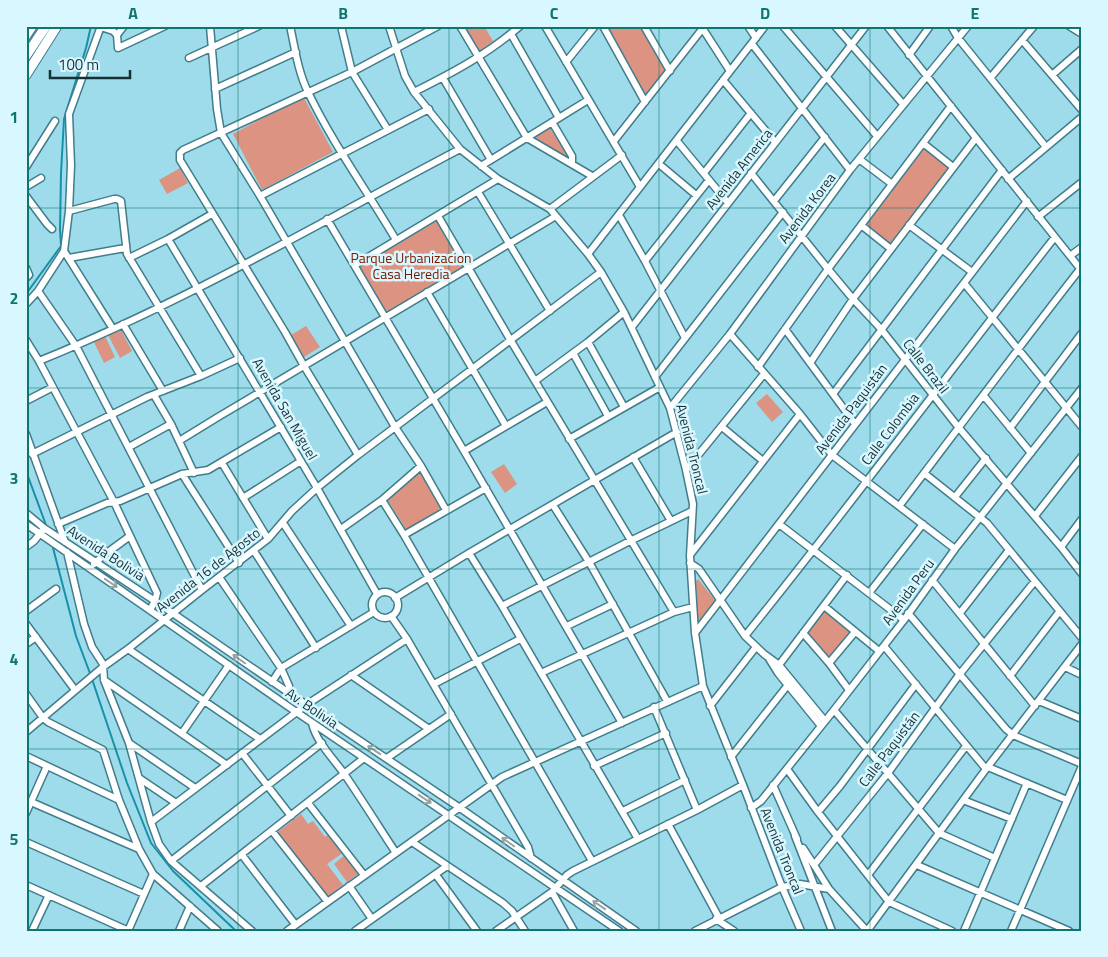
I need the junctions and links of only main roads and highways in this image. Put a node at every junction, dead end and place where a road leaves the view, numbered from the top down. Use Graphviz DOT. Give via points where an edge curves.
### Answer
graph roads {
  1 [pos="46,26"];
  2 [pos="57,26"];
  3 [pos="26,56"];
  4 [pos="26,75"];
  1 -- 3 [label="highway"];
  2 -- 4 [label="highway"];
}
